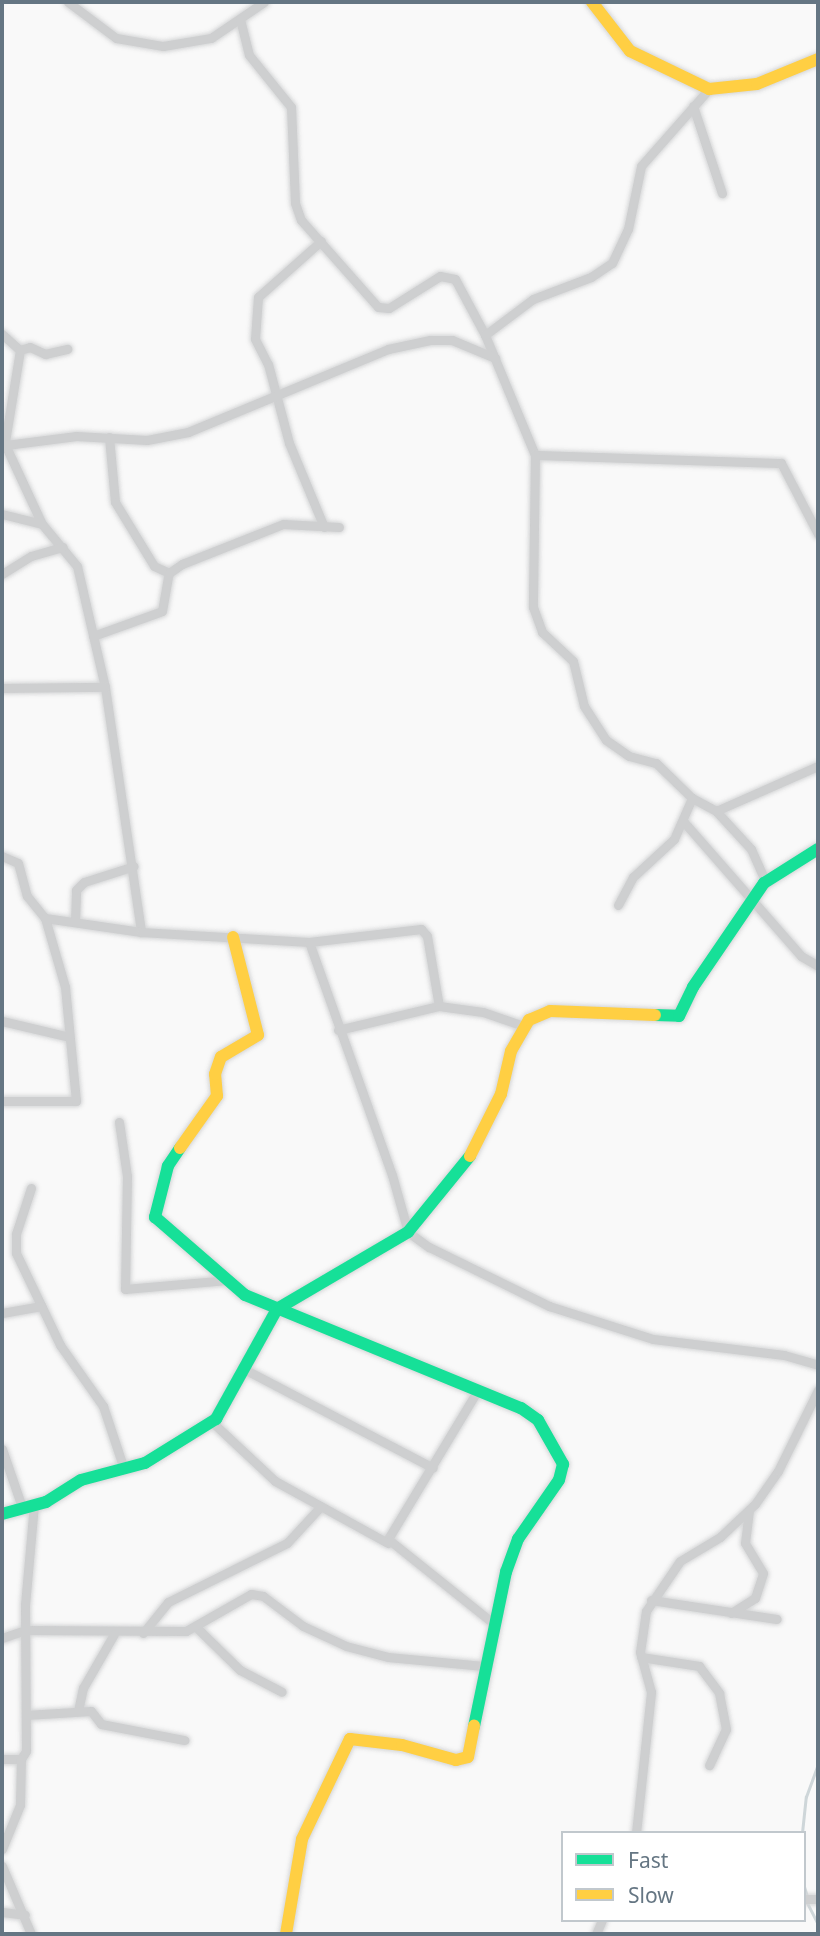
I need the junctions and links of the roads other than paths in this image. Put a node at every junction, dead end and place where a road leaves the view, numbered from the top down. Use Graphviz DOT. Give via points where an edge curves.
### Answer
graph roads {
  1 [pos="68,2"];
  2 [pos="264,2"];
  3 [pos="592,2"];
  4 [pos="240,19"];
  5 [pos="818,59"];
  6 [pos="709,89"];
  7 [pos="693,106"];
  8 [pos="722,193"];
  9 [pos="321,242"];
  10 [pos="2,334"];
  11 [pos="485,335"];
  12 [pos="67,349"];
  13 [pos="20,350"];
  14 [pos="495,358"];
  15 [pos="274,397"];
  16 [pos="109,437"];
  17 [pos="4,442"];
  18 [pos="536,455"];
  19 [pos="2,514"];
  20 [pos="42,524"];
  21 [pos="324,527"];
  22 [pos="339,527"];
  23 [pos="818,533"];
  24 [pos="64,547"];
  25 [pos="169,573"];
  26 [pos="2,574"];
  27 [pos="93,636"];
  28 [pos="105,687"];
  29 [pos="2,688"];
  30 [pos="818,766"];
  31 [pos="692,798"];
  32 [pos="716,811"];
  33 [pos="683,821"];
  34 [pos="818,849"];
  35 [pos="2,856"];
  36 [pos="134,866"];
  37 [pos="766,881"];
  38 [pos="752,900"];
  39 [pos="618,905"];
  40 [pos="45,918"];
  41 [pos="75,922"];
  42 [pos="141,932"];
  43 [pos="233,937"];
  44 [pos="309,943"];
  45 [pos="818,966"];
  46 [pos="439,1006"];
  47 [pos="2,1021"];
  48 [pos="524,1026"];
  49 [pos="338,1030"];
  50 [pos="69,1037"];
  51 [pos="2,1101"];
  52 [pos="119,1122"];
  53 [pos="31,1188"];
  54 [pos="408,1233"];
  55 [pos="227,1280"];
  56 [pos="41,1306"];
  57 [pos="277,1309"];
  58 [pos="2,1312"];
  59 [pos="818,1364"];
  60 [pos="244,1369"];
  61 [pos="818,1390"];
  62 [pos="476,1393"];
  63 [pos="212,1422"];
  64 [pos="2,1449"];
  65 [pos="433,1468"];
  66 [pos="124,1469"];
  67 [pos="28,1506"];
  68 [pos="321,1506"];
  69 [pos="749,1510"];
  70 [pos="2,1514"];
  71 [pos="388,1543"];
  72 [pos="652,1600"];
  73 [pos="731,1613"];
  74 [pos="776,1619"];
  75 [pos="494,1625"];
  76 [pos="197,1628"];
  77 [pos="25,1630"];
  78 [pos="143,1633"];
  79 [pos="114,1634"];
  80 [pos="2,1638"];
  81 [pos="641,1657"];
  82 [pos="484,1666"];
  83 [pos="282,1692"];
  84 [pos="78,1711"];
  85 [pos="26,1715"];
  86 [pos="184,1740"];
  87 [pos="2,1759"];
  88 [pos="21,1759"];
  89 [pos="709,1765"];
  90 [pos="636,1831"];
  91 [pos="2,1849"];
  92 [pos="2,1866"];
  93 [pos="2,1912"];
  94 [pos="25,1915"];
  95 [pos="31,1934"];
  96 [pos="286,1934"];
  1 -- 4 [label="street" via="116,38 145,46 211,38"];
  2 -- 4 [label="street"];
  3 -- 6 [label="street" via="631,51"];
  4 -- 9 [label="street" via="250,55 291,107 295,203 301,220"];
  5 -- 6 [label="street" via="757,84"];
  6 -- 7 [label="street"];
  7 -- 8 [label="street"];
  7 -- 11 [label="street" via="641,166 623,245 612,263 591,277 533,299"];
  9 -- 11 [label="street" via="384,309 448,275"];
  9 -- 15 [label="street" via="258,297 256,345 268,365"];
  10 -- 13 [label="street"];
  11 -- 14 [label="street"];
  12 -- 13 [label="street" via="47,354 30,347"];
  13 -- 17 [label="street"];
  14 -- 15 [label="street" via="452,340 430,340 388,349"];
  14 -- 18 [label="street"];
  15 -- 16 [label="street" via="188,432 147,440"];
  15 -- 21 [label="street"];
  16 -- 17 [label="street"];
  16 -- 25 [label="street" via="115,502 154,566"];
  17 -- 20 [label="street"];
  18 -- 23 [label="street" via="781,463"];
  18 -- 31 [label="street" via="533,607 537,622 573,662 584,706 606,740 629,756 656,763"];
  19 -- 20 [label="street"];
  20 -- 24 [label="street"];
  21 -- 22 [label="street"];
  21 -- 25 [label="street" via="283,524"];
  24 -- 26 [label="street" via="31,556"];
  24 -- 27 [label="street" via="77,566"];
  25 -- 27 [label="street" via="162,611"];
  27 -- 28 [label="street"];
  28 -- 29 [label="street"];
  28 -- 36 [label="street"];
  30 -- 32 [label="street"];
  31 -- 32 [label="street"];
  31 -- 33 [label="street"];
  32 -- 37 [label="street" via="751,849"];
  33 -- 38 [label="street"];
  33 -- 39 [label="street" via="674,839 633,877"];
  34 -- 37 [label="street"];
  35 -- 40 [label="street" via="18,863 27,896"];
  36 -- 41 [label="street" via="84,882 76,890"];
  36 -- 42 [label="street"];
  37 -- 38 [label="street"];
  38 -- 45 [label="street" via="801,956"];
  38 -- 48 [label="street" via="679,1016 550,1011"];
  40 -- 41 [label="street"];
  40 -- 50 [label="street" via="65,987"];
  41 -- 42 [label="street"];
  42 -- 43 [label="street"];
  43 -- 44 [label="street"];
  43 -- 55 [label="street" via="258,1035 221,1057 215,1074 217,1096 168,1166 155,1215"];
  44 -- 46 [label="street" via="421,929 427,936"];
  44 -- 49 [label="street"];
  46 -- 48 [label="street" via="482,1012"];
  46 -- 49 [label="street"];
  47 -- 50 [label="street"];
  48 -- 54 [label="street" via="511,1051 492,1115 466,1166"];
  49 -- 54 [label="street" via="392,1175"];
  50 -- 51 [label="street" via="76,1101"];
  52 -- 55 [label="street" via="127,1176 125,1289"];
  53 -- 56 [label="street" via="14,1244"];
  54 -- 57 [label="street"];
  54 -- 59 [label="street" via="549,1306 599,1322 653,1339 785,1355"];
  55 -- 57 [label="street" via="245,1295"];
  56 -- 58 [label="street"];
  56 -- 66 [label="street" via="60,1345 103,1406"];
  57 -- 60 [label="street"];
  57 -- 62 [label="street"];
  60 -- 63 [label="street" via="228,1405"];
  60 -- 65 [label="street"];
  61 -- 69 [label="street" via="778,1471"];
  62 -- 65 [label="street"];
  62 -- 75 [label="street" via="521,1408 538,1420 563,1464 559,1480 518,1539"];
  63 -- 66 [label="street" via="162,1454"];
  63 -- 68 [label="street" via="275,1481"];
  64 -- 67 [label="street"];
  65 -- 71 [label="street"];
  66 -- 67 [label="street" via="81,1480"];
  67 -- 70 [label="street"];
  67 -- 77 [label="street"];
  68 -- 71 [label="street"];
  68 -- 78 [label="street" via="287,1543 168,1602"];
  69 -- 72 [label="street" via="720,1537 680,1561"];
  69 -- 73 [label="street" via="745,1543 763,1573 755,1598"];
  71 -- 75 [label="street"];
  72 -- 73 [label="street"];
  72 -- 81 [label="street"];
  73 -- 74 [label="street"];
  75 -- 82 [label="street"];
  76 -- 78 [label="street"];
  76 -- 82 [label="street" via="251,1594 263,1596 303,1626 346,1646 388,1657"];
  76 -- 83 [label="street" via="240,1670"];
  77 -- 79 [label="street"];
  77 -- 80 [label="street"];
  77 -- 85 [label="street"];
  78 -- 79 [label="street"];
  79 -- 84 [label="street" via="83,1688"];
  81 -- 89 [label="street" via="699,1666 719,1693 726,1729"];
  81 -- 90 [label="street" via="652,1692"];
  82 -- 96 [label="street" via="468,1757 456,1760 402,1745 350,1739 302,1839"];
  84 -- 85 [label="street"];
  84 -- 86 [label="street" via="94,1713 101,1724"];
  85 -- 88 [label="street" via="26,1751"];
  87 -- 88 [label="street"];
  88 -- 91 [label="street" via="20,1805"];
  92 -- 94 [label="street"];
  93 -- 94 [label="street"];
  94 -- 95 [label="street"];
}
